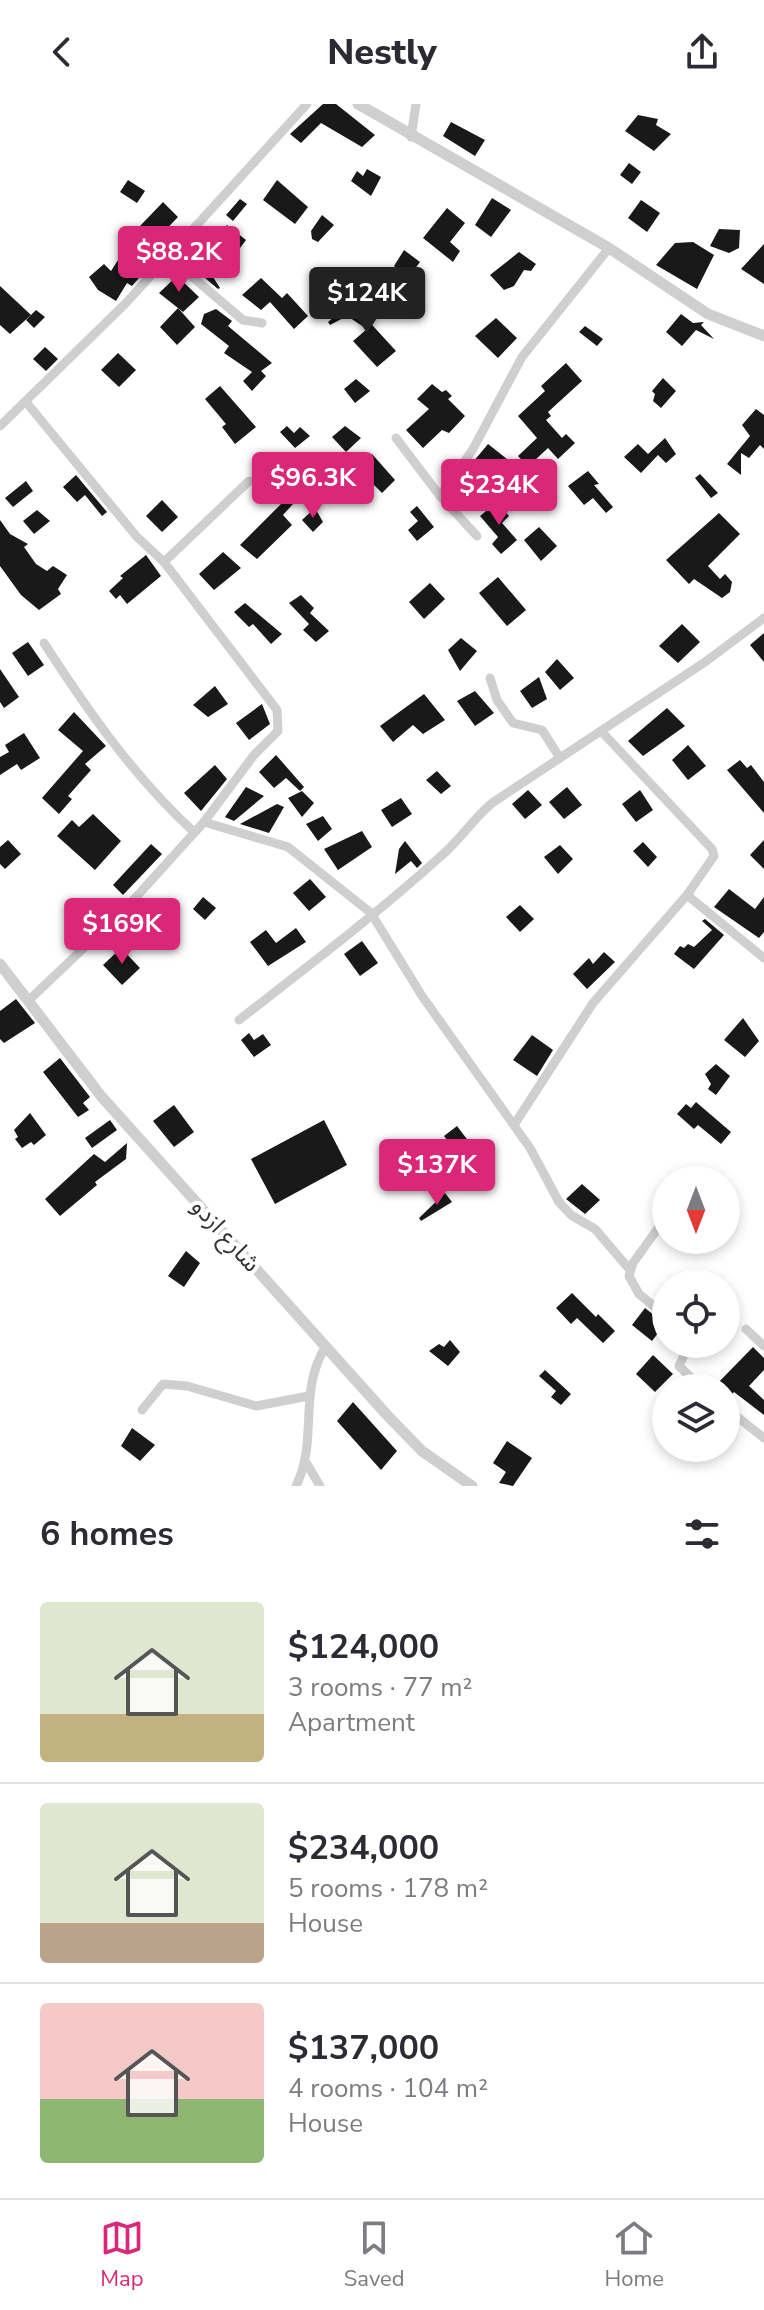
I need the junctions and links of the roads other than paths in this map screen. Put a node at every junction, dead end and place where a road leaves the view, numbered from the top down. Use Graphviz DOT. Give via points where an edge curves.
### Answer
graph roads {
  1 [pos="307,104"];
  2 [pos="358,104"];
  3 [pos="416,104"];
  4 [pos="411,137"];
  5 [pos="609,248"];
  6 [pos="169,257"];
  7 [pos="262,323"];
  8 [pos="764,336"];
  9 [pos="26,402"];
  10 [pos="0,426"];
  11 [pos="396,438"];
  12 [pos="249,481"];
  13 [pos="440,496"];
  14 [pos="477,536"];
  15 [pos="164,562"];
  16 [pos="764,618"];
  17 [pos="44,643"];
  18 [pos="490,678"];
  19 [pos="601,731"];
  20 [pos="560,758"];
  21 [pos="204,822"];
  22 [pos="194,832"];
  23 [pos="687,895"];
  24 [pos="371,913"];
  25 [pos="764,958"];
  26 [pos="2,971"];
  27 [pos="28,1001"];
  28 [pos="239,1020"];
  29 [pos="514,1125"];
  30 [pos="652,1238"];
  31 [pos="630,1270"];
  32 [pos="652,1305"];
  33 [pos="746,1329"];
  34 [pos="326,1346"];
  35 [pos="764,1346"];
  36 [pos="683,1358"];
  37 [pos="687,1374"];
  38 [pos="309,1396"];
  39 [pos="142,1410"];
  40 [pos="740,1419"];
  41 [pos="764,1438"];
  42 [pos="307,1464"];
  43 [pos="296,1486"];
  44 [pos="320,1486"];
  45 [pos="472,1486"];
  1 -- 6 [label="street"];
  2 -- 4 [label="street"];
  3 -- 4 [label="street"];
  4 -- 5 [label="street"];
  5 -- 8 [label="street" via="708,314"];
  5 -- 13 [label="street" via="522,357 473,449"];
  6 -- 7 [label="street" via="243,320"];
  6 -- 9 [label="street"];
  9 -- 10 [label="street"];
  9 -- 15 [label="street" via="137,537"];
  11 -- 13 [label="street"];
  12 -- 15 [label="street"];
  13 -- 14 [label="street"];
  15 -- 21 [label="street" via="280,720 278,731"];
  16 -- 19 [label="street"];
  17 -- 22 [label="street" via="121,755 157,799"];
  18 -- 20 [label="street" via="513,723 542,730"];
  19 -- 20 [label="street"];
  19 -- 23 [label="street" via="712,849 712,863"];
  20 -- 24 [label="street" via="492,803 445,853"];
  21 -- 22 [label="street"];
  21 -- 24 [label="street" via="288,847"];
  22 -- 27 [label="street" via="128,906"];
  23 -- 25 [label="street"];
  23 -- 29 [label="street" via="593,1003"];
  24 -- 28 [label="street"];
  24 -- 29 [label="street" via="422,996"];
  26 -- 27 [label="street, شارع ازدو"];
  27 -- 34 [label="street, شارع ازدو" via="101,1096"];
  29 -- 31 [label="street" via="559,1202 595,1229"];
  30 -- 31 [label="street"];
  31 -- 32 [label="street" via="631,1283"];
  33 -- 35 [label="street"];
  34 -- 38 [label="street" via="315,1364"];
  34 -- 45 [label="street, شارع ازدو" via="422,1451"];
  36 -- 37 [label="street" via="679,1366"];
  38 -- 39 [label="street" via="256,1406 163,1384"];
  38 -- 42 [label="street"];
  40 -- 41 [label="street"];
  42 -- 43 [label="street"];
  42 -- 44 [label="street"];
}
